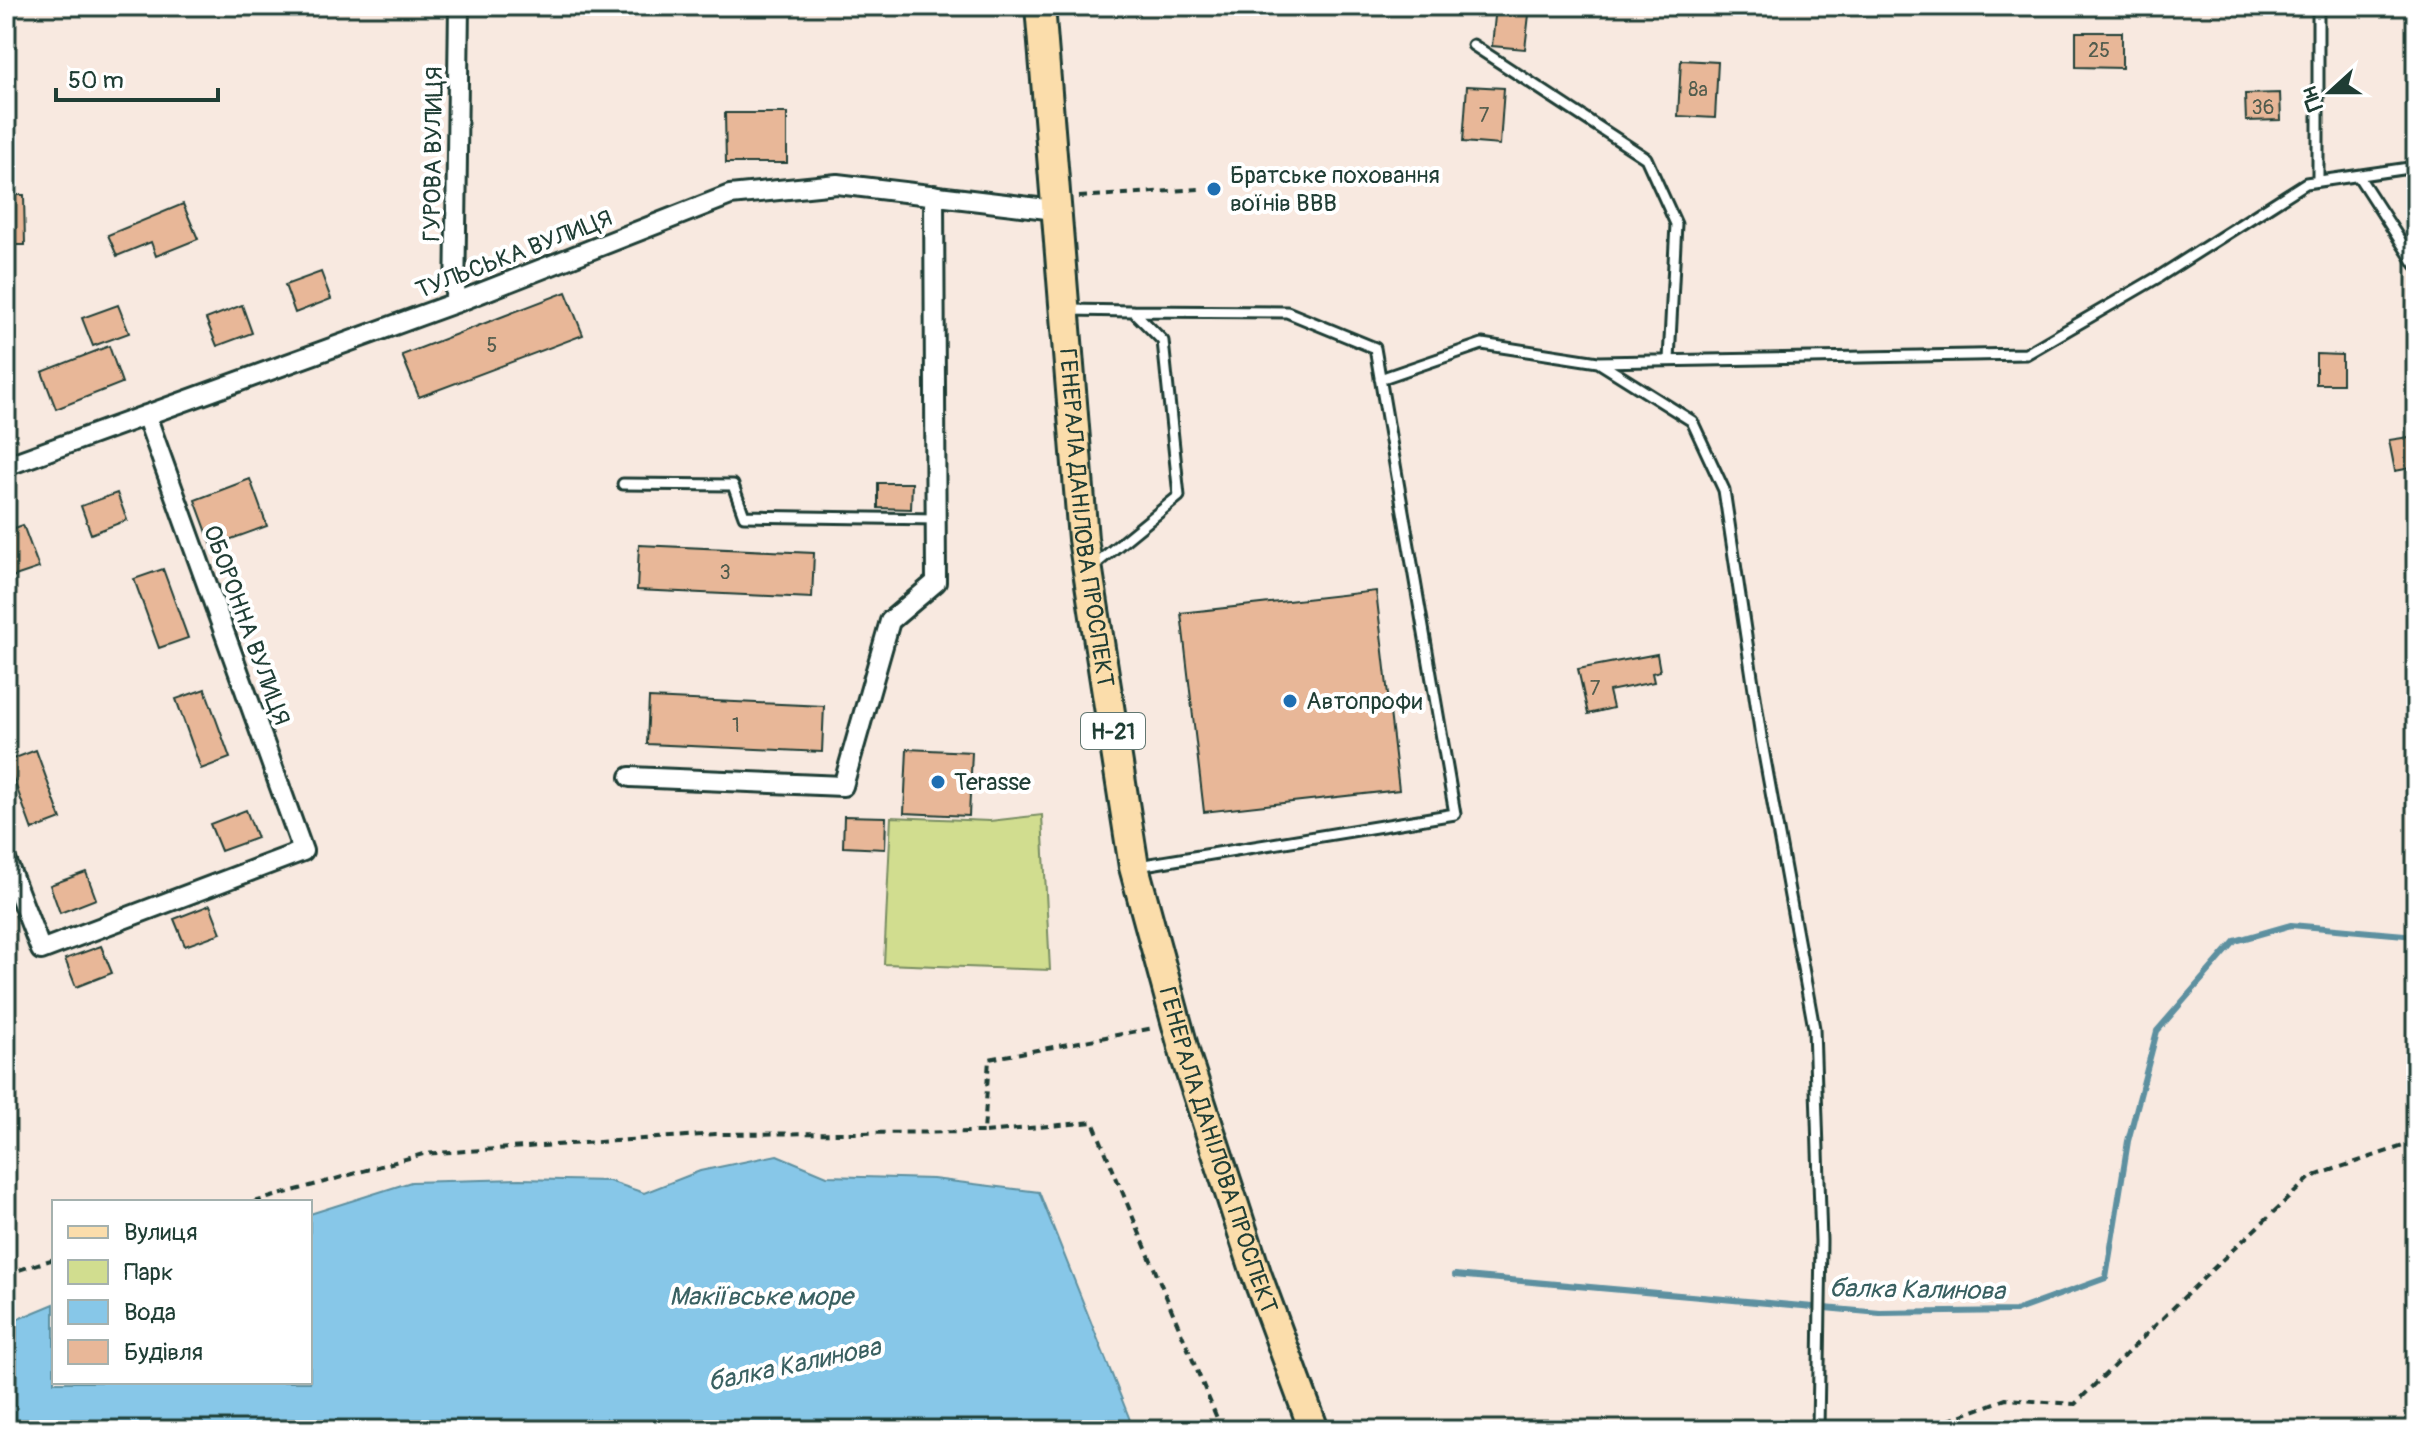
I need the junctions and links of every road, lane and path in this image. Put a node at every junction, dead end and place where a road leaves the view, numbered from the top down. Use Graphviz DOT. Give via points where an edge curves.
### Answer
graph roads {
  1 [pos="459,6"];
  2 [pos="1040,6"];
  3 [pos="2318,6"];
  4 [pos="1473,45"];
  5 [pos="2416,167"];
  6 [pos="2359,177"];
  7 [pos="2318,181"];
  8 [pos="1200,189"];
  9 [pos="934,195"];
  10 [pos="1054,205"];
  11 [pos="2416,265"];
  12 [pos="455,303"];
  13 [pos="1063,310"];
  14 [pos="1133,311"];
  15 [pos="1669,360"];
  16 [pos="1598,362"];
  17 [pos="1380,379"];
  18 [pos="146,415"];
  19 [pos="6,466"];
  20 [pos="623,484"];
  21 [pos="937,519"];
  22 [pos="1087,571"];
  23 [pos="630,777"];
  24 [pos="6,860"];
  25 [pos="1134,867"];
  26 [pos="1176,1024"];
  27 [pos="984,1132"];
  28 [pos="2416,1145"];
  29 [pos="261,1200"];
  30 [pos="52,1260"];
  31 [pos="6,1274"];
  32 [pos="1222,1430"];
  33 [pos="1314,1430"];
  34 [pos="1818,1430"];
  35 [pos="1922,1430"];
  1 -- 12 [label="street, ГУРОВА ВУЛИЦЯ"];
  2 -- 10 [label="main road, ГЕНЕРАЛА ДАНІЛОВА ПРОСПЕКТ / Н-21"];
  3 -- 7 [label="lane"];
  4 -- 15 [label="lane" via="1646,158 1676,224"];
  5 -- 6 [label="lane"];
  6 -- 7 [label="lane"];
  6 -- 11 [label="lane"];
  7 -- 15 [label="lane" via="2306,183 2026,354"];
  8 -- 10 [label="path"];
  9 -- 10 [label="street, ТУЛЬСЬКА ВУЛИЦЯ"];
  9 -- 12 [label="street, ТУЛЬСЬКА ВУЛИЦЯ" via="837,184 730,195"];
  9 -- 21 [label="street"];
  10 -- 13 [label="main road, ГЕНЕРАЛА ДАНІЛОВА ПРОСПЕКТ / Н-21"];
  12 -- 18 [label="street, ТУЛЬСЬКА ВУЛИЦЯ"];
  13 -- 14 [label="lane"];
  13 -- 22 [label="main road, ГЕНЕРАЛА ДАНІЛОВА ПРОСПЕКТ / Н-21"];
  14 -- 17 [label="lane" via="1287,312 1375,348"];
  14 -- 22 [label="lane" via="1163,341 1179,496"];
  15 -- 16 [label="lane"];
  16 -- 17 [label="lane" via="1482,344"];
  16 -- 34 [label="lane" via="1692,421 1724,490 1762,743 1814,1028 1821,1241"];
  17 -- 25 [label="lane" via="1455,814"];
  18 -- 19 [label="street, ТУЛЬСЬКА ВУЛИЦЯ"];
  18 -- 24 [label="street, ОБОРОННА ВУЛИЦЯ" via="303,851 41,950"];
  20 -- 21 [label="lane" via="733,485 744,516"];
  21 -- 23 [label="street" via="936,582 890,621 843,786"];
  22 -- 25 [label="main road, ГЕНЕРАЛА ДАНІЛОВА ПРОСПЕКТ / Н-21"];
  25 -- 26 [label="main road, ГЕНЕРАЛА ДАНІЛОВА ПРОСПЕКТ / Н-21"];
  26 -- 27 [label="path" via="989,1059"];
  26 -- 33 [label="main road, ГЕНЕРАЛА ДАНІЛОВА ПРОСПЕКТ / Н-21" via="1257,1276"];
  27 -- 29 [label="path" via="716,1134 423,1154"];
  27 -- 32 [label="path" via="1093,1122"];
  28 -- 35 [label="path" via="2311,1177 2075,1404 2006,1399"];
  30 -- 31 [label="path"];
}
